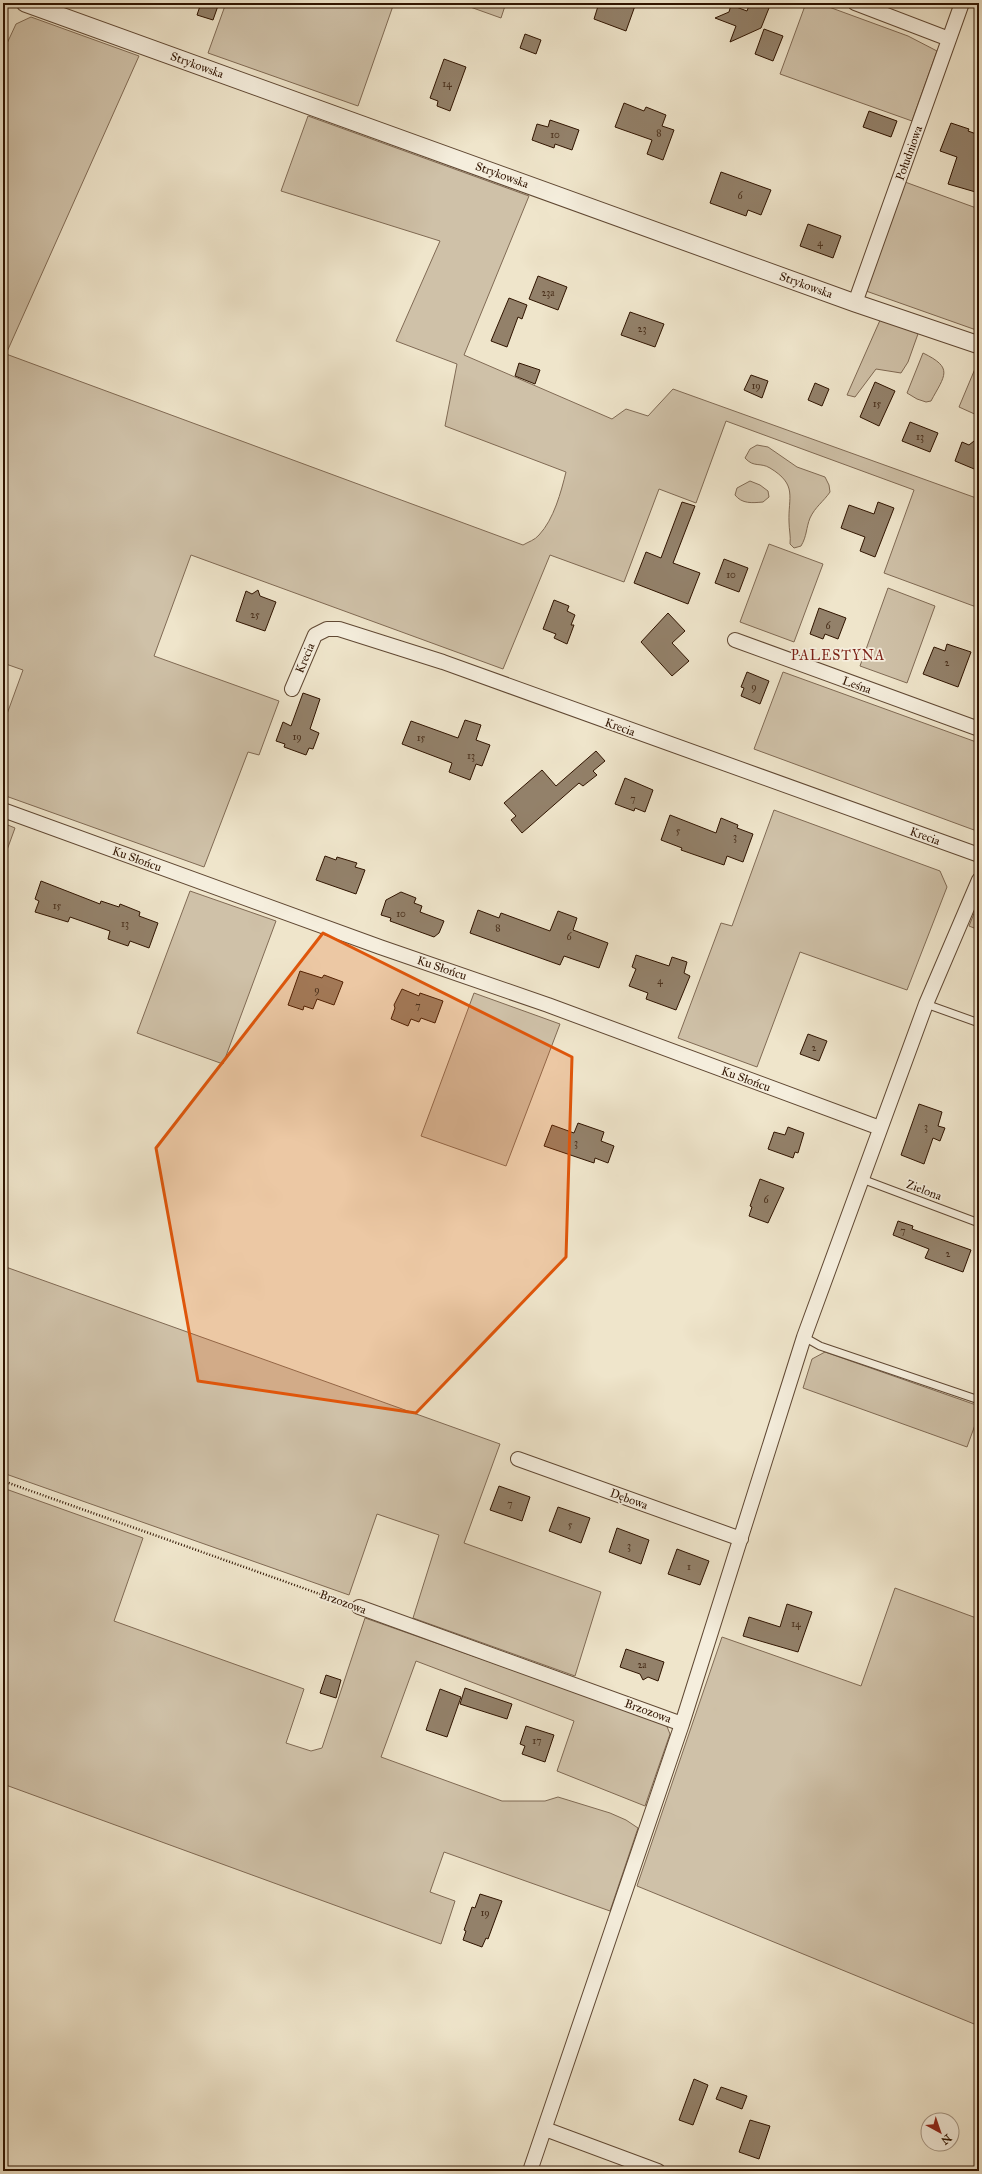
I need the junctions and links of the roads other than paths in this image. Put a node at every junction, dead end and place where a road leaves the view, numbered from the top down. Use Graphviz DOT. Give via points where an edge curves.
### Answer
graph roads {
  1 [pos="25,3"];
  2 [pos="855,3"];
  3 [pos="962,3"];
  4 [pos="949,39"];
  5 [pos="855,303"];
  6 [pos="979,345"];
  7 [pos="735,640"];
  8 [pos="292,689"];
  9 [pos="979,729"];
  10 [pos="3,810"];
  11 [pos="979,855"];
  12 [pos="979,880"];
  13 [pos="926,1004"];
  14 [pos="979,1023"];
  15 [pos="880,1128"];
  16 [pos="862,1179"];
  17 [pos="979,1223"];
  18 [pos="804,1337"];
  19 [pos="979,1400"];
  20 [pos="518,1459"];
  21 [pos="741,1539"];
  22 [pos="359,1608"];
  23 [pos="682,1724"];
  24 [pos="545,2129"];
  25 [pos="530,2171"];
  26 [pos="658,2171"];
  1 -- 5 [label="street, Strykowska"];
  2 -- 4 [label="street"];
  3 -- 4 [label="street, Południowa"];
  4 -- 5 [label="street, Południowa"];
  5 -- 6 [label="street, Strykowska"];
  7 -- 9 [label="street, Leśna"];
  8 -- 11 [label="street, Krecia" via="315,635 327,629 339,629 443,662"];
  10 -- 15 [label="street, Ku Słońcu" via="548,1005"];
  12 -- 13 [label="street"];
  13 -- 14 [label="lane"];
  13 -- 15 [label="street"];
  15 -- 16 [label="street"];
  16 -- 17 [label="lane, Zielona"];
  16 -- 18 [label="street"];
  18 -- 19 [label="lane" via="820,1346"];
  18 -- 21 [label="street"];
  20 -- 21 [label="street, Dębowa"];
  21 -- 23 [label="street"];
  22 -- 23 [label="street, Brzozowa"];
  23 -- 24 [label="street"];
  24 -- 25 [label="street"];
  24 -- 26 [label="street"];
}
